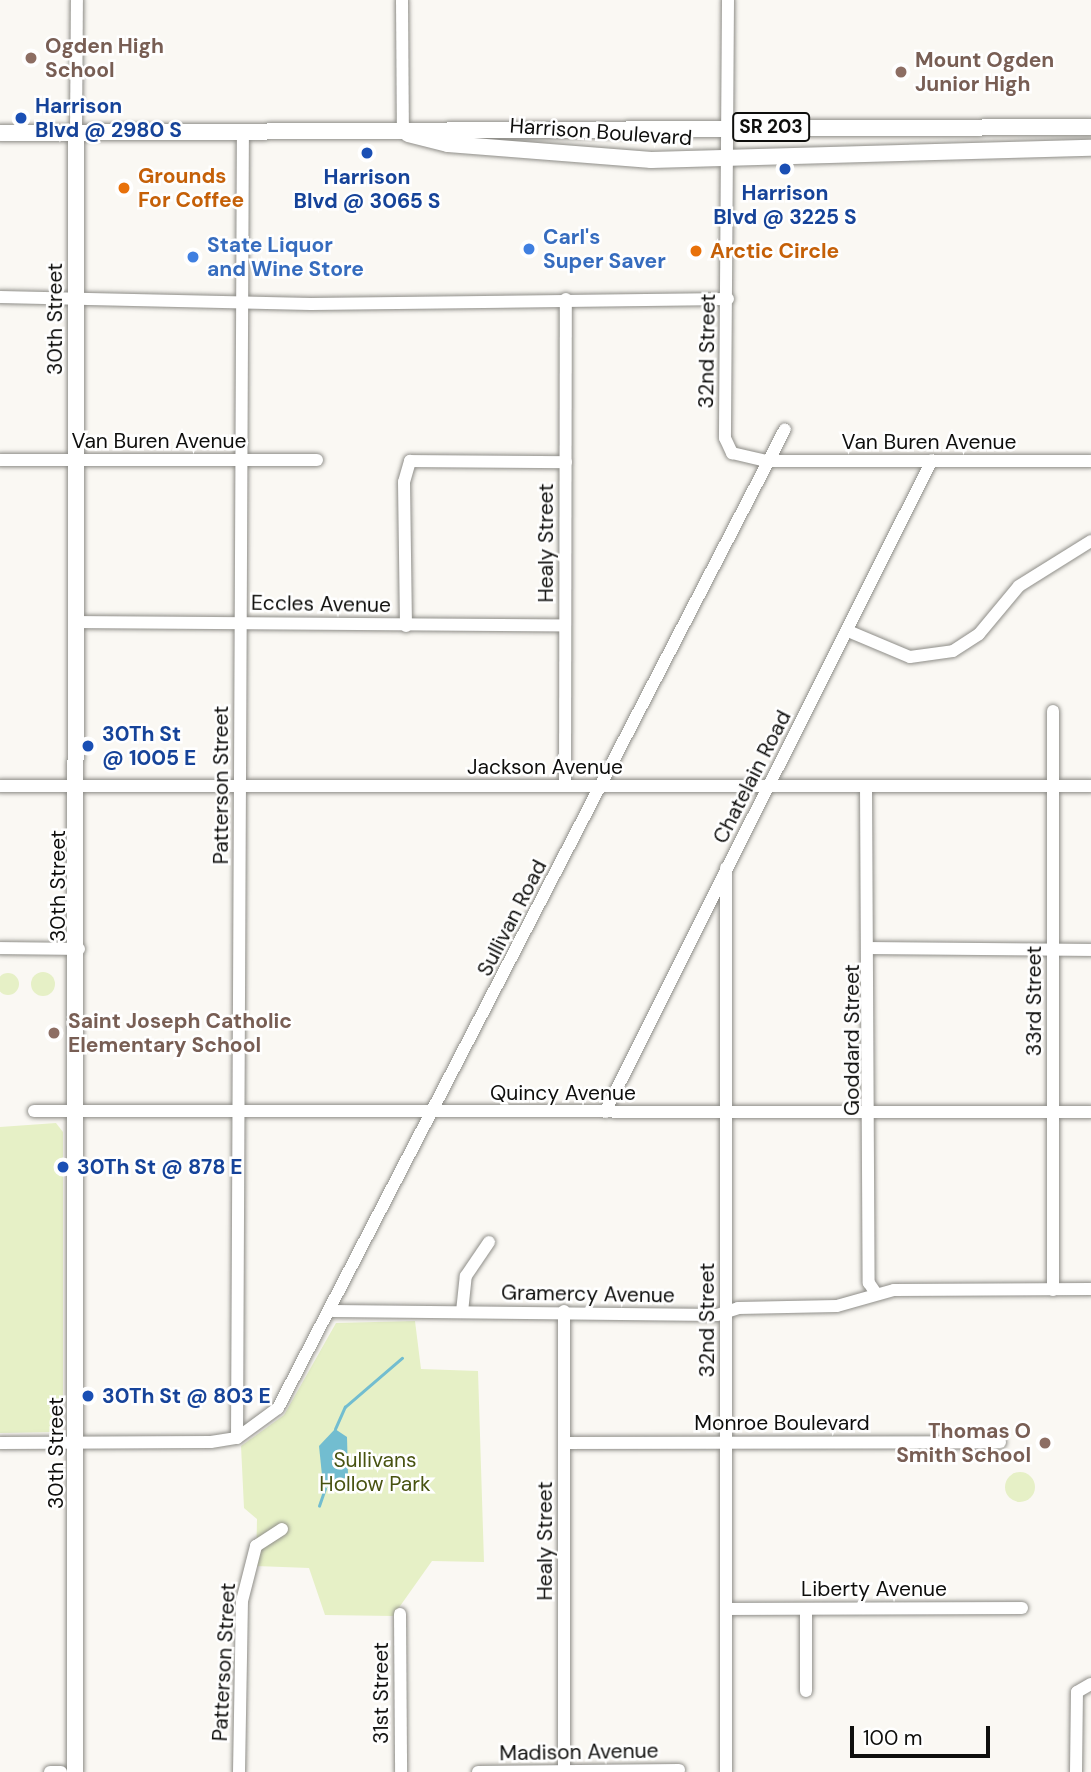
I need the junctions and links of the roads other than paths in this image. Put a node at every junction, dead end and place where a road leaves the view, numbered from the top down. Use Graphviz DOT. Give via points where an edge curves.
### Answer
graph roads {
  1 [pos="77,0"];
  2 [pos="402,0"];
  3 [pos="727,0"];
  4 [pos="728,127"];
  5 [pos="1091,127"];
  6 [pos="243,132"];
  7 [pos="403,132"];
  8 [pos="0,133"];
  9 [pos="76,133"];
  10 [pos="1091,148"];
  11 [pos="728,160"];
  12 [pos="76,296"];
  13 [pos="0,297"];
  14 [pos="242,298"];
  15 [pos="566,299"];
  16 [pos="728,299"];
  17 [pos="785,429"];
  18 [pos="0,460"];
  19 [pos="77,460"];
  20 [pos="241,460"];
  21 [pos="317,460"];
  22 [pos="932,460"];
  23 [pos="768,461"];
  24 [pos="1091,461"];
  25 [pos="566,462"];
  26 [pos="1091,541"];
  27 [pos="241,621"];
  28 [pos="77,622"];
  29 [pos="565,625"];
  30 [pos="407,626"];
  31 [pos="848,631"];
  32 [pos="1053,711"];
  33 [pos="0,786"];
  34 [pos="78,786"];
  35 [pos="240,786"];
  36 [pos="565,786"];
  37 [pos="601,786"];
  38 [pos="769,786"];
  39 [pos="866,786"];
  40 [pos="1053,786"];
  41 [pos="1091,786"];
  42 [pos="726,868"];
  43 [pos="0,948"];
  44 [pos="871,948"];
  45 [pos="79,949"];
  46 [pos="1053,950"];
  47 [pos="1091,950"];
  48 [pos="80,1110"];
  49 [pos="34,1111"];
  50 [pos="238,1112"];
  51 [pos="605,1112"];
  52 [pos="1053,1112"];
  53 [pos="1091,1112"];
  54 [pos="434,1113"];
  55 [pos="871,1113"];
  56 [pos="726,1114"];
  57 [pos="489,1242"];
  58 [pos="1091,1289"];
  59 [pos="1053,1290"];
  60 [pos="875,1292"];
  61 [pos="333,1311"];
  62 [pos="564,1311"];
  63 [pos="726,1311"];
  64 [pos="462,1312"];
  65 [pos="237,1438"];
  66 [pos="726,1442"];
  67 [pos="1000,1442"];
  68 [pos="0,1443"];
  69 [pos="76,1443"];
  70 [pos="564,1443"];
  71 [pos="282,1529"];
  72 [pos="1022,1608"];
  73 [pos="726,1609"];
  74 [pos="806,1609"];
  75 [pos="400,1614"];
  76 [pos="1091,1684"];
  77 [pos="806,1691"];
  78 [pos="680,1770"];
  79 [pos="565,1771"];
  80 [pos="50,1772"];
  81 [pos="61,1772"];
  82 [pos="75,1772"];
  83 [pos="239,1772"];
  84 [pos="401,1772"];
  85 [pos="478,1772"];
  86 [pos="726,1772"];
  87 [pos="1076,1772"];
  1 -- 9 [label="street, 30th Street"];
  2 -- 7 [label="street"];
  3 -- 4 [label="street, 32nd Street"];
  4 -- 5 [label="main road, Harrison Boulevard / SR 203"];
  4 -- 7 [label="main road, Harrison Boulevard / SR 203"];
  4 -- 11 [label="street, 32nd Street"];
  6 -- 7 [label="main road, Harrison Boulevard / SR 203"];
  6 -- 9 [label="main road, Harrison Boulevard / SR 203"];
  6 -- 14 [label="street, Patterson Street"];
  7 -- 11 [label="main road, Harrison Boulevard / SR 203" via="448,144"];
  8 -- 9 [label="main road, Harrison Boulevard / SR 203"];
  9 -- 12 [label="main road, 30th Street"];
  10 -- 11 [label="main road, Harrison Boulevard / SR 203"];
  11 -- 16 [label="street, 32nd Street"];
  12 -- 13 [label="street"];
  12 -- 14 [label="street"];
  12 -- 19 [label="main road, 30th Street"];
  14 -- 15 [label="street" via="311,304"];
  14 -- 20 [label="street, Patterson Street"];
  15 -- 16 [label="street"];
  15 -- 25 [label="street, Healy Street"];
  16 -- 23 [label="street, 32nd Street" via="727,445 737,458"];
  17 -- 23 [label="street, Sullivan Road"];
  18 -- 19 [label="street, Van Buren Avenue"];
  19 -- 20 [label="street, Van Buren Avenue"];
  19 -- 28 [label="main road, 30th Street"];
  20 -- 21 [label="street, Van Buren Avenue"];
  20 -- 27 [label="street, Patterson Street"];
  22 -- 23 [label="street, Van Buren Avenue"];
  22 -- 24 [label="street, Van Buren Avenue"];
  22 -- 31 [label="street, Chatelain Road"];
  23 -- 37 [label="street, Sullivan Road"];
  25 -- 29 [label="street, Healy Street"];
  25 -- 30 [label="street" via="410,461 404,482"];
  26 -- 31 [label="street" via="1019,586 979,634 953,651 910,657"];
  27 -- 28 [label="street, Eccles Avenue"];
  27 -- 30 [label="street, Eccles Avenue"];
  27 -- 35 [label="street, Patterson Street"];
  28 -- 34 [label="main road, 30th Street"];
  29 -- 30 [label="street, Eccles Avenue"];
  29 -- 36 [label="street, Healy Street"];
  31 -- 38 [label="street, Chatelain Road"];
  32 -- 40 [label="street, 33rd Street"];
  33 -- 34 [label="street, Jackson Avenue"];
  34 -- 35 [label="street, Jackson Avenue"];
  34 -- 45 [label="main road, 30th Street"];
  35 -- 36 [label="street, Jackson Avenue"];
  35 -- 50 [label="street, Patterson Street"];
  36 -- 37 [label="street, Jackson Avenue"];
  37 -- 38 [label="street, Jackson Avenue"];
  37 -- 54 [label="street, Sullivan Road"];
  38 -- 39 [label="street, Jackson Avenue"];
  38 -- 42 [label="street, Chatelain Road"];
  39 -- 40 [label="street, Jackson Avenue"];
  39 -- 44 [label="street, Goddard Street"];
  40 -- 41 [label="street, Jackson Avenue"];
  40 -- 46 [label="street, 33rd Street"];
  42 -- 51 [label="street, Chatelain Road"];
  42 -- 56 [label="street, 32nd Street"];
  43 -- 45 [label="street"];
  44 -- 46 [label="street"];
  44 -- 55 [label="street, Goddard Street"];
  45 -- 48 [label="main road, 30th Street"];
  46 -- 47 [label="street"];
  46 -- 52 [label="street, 33rd Street"];
  48 -- 49 [label="street, Quincy Avenue"];
  48 -- 50 [label="street, Quincy Avenue"];
  48 -- 69 [label="main road, 30th Street"];
  50 -- 54 [label="street, Quincy Avenue"];
  50 -- 65 [label="street, Patterson Street"];
  51 -- 54 [label="street, Quincy Avenue"];
  51 -- 56 [label="street, Quincy Avenue"];
  52 -- 53 [label="street, Quincy Avenue"];
  52 -- 55 [label="street, Quincy Avenue"];
  52 -- 59 [label="street, 33rd Street"];
  54 -- 61 [label="street, Sullivan Road"];
  55 -- 56 [label="street, Quincy Avenue"];
  55 -- 60 [label="street, Goddard Street" via="869,1283"];
  56 -- 63 [label="street, 32nd Street"];
  57 -- 64 [label="street" via="466,1276"];
  58 -- 59 [label="street, Gramercy Avenue"];
  59 -- 60 [label="street, Gramercy Avenue"];
  60 -- 63 [label="street, Gramercy Avenue" via="837,1306"];
  61 -- 64 [label="street, Gramercy Avenue"];
  61 -- 65 [label="street, Sullivan Road" via="266,1420"];
  62 -- 63 [label="street, Gramercy Avenue"];
  62 -- 64 [label="street, Gramercy Avenue"];
  62 -- 70 [label="street, Healy Street"];
  63 -- 66 [label="street, 32nd Street"];
  65 -- 69 [label="street"];
  66 -- 67 [label="street, Monroe Boulevard"];
  66 -- 70 [label="street, Monroe Boulevard"];
  66 -- 73 [label="street, 32nd Street"];
  68 -- 69 [label="street"];
  69 -- 82 [label="main road, 30th Street"];
  70 -- 79 [label="street, Healy Street"];
  71 -- 83 [label="street, Patterson Street" via="256,1546 242,1601"];
  72 -- 74 [label="street, Liberty Avenue"];
  73 -- 74 [label="street, Liberty Avenue"];
  73 -- 86 [label="street, 32nd Street"];
  74 -- 77 [label="street"];
  75 -- 84 [label="street, 31st Street"];
  76 -- 87 [label="street" via="1077,1692"];
  78 -- 79 [label="street, Madison Avenue"];
  79 -- 85 [label="street, Madison Avenue"];
  80 -- 81 [label="street"];
}
